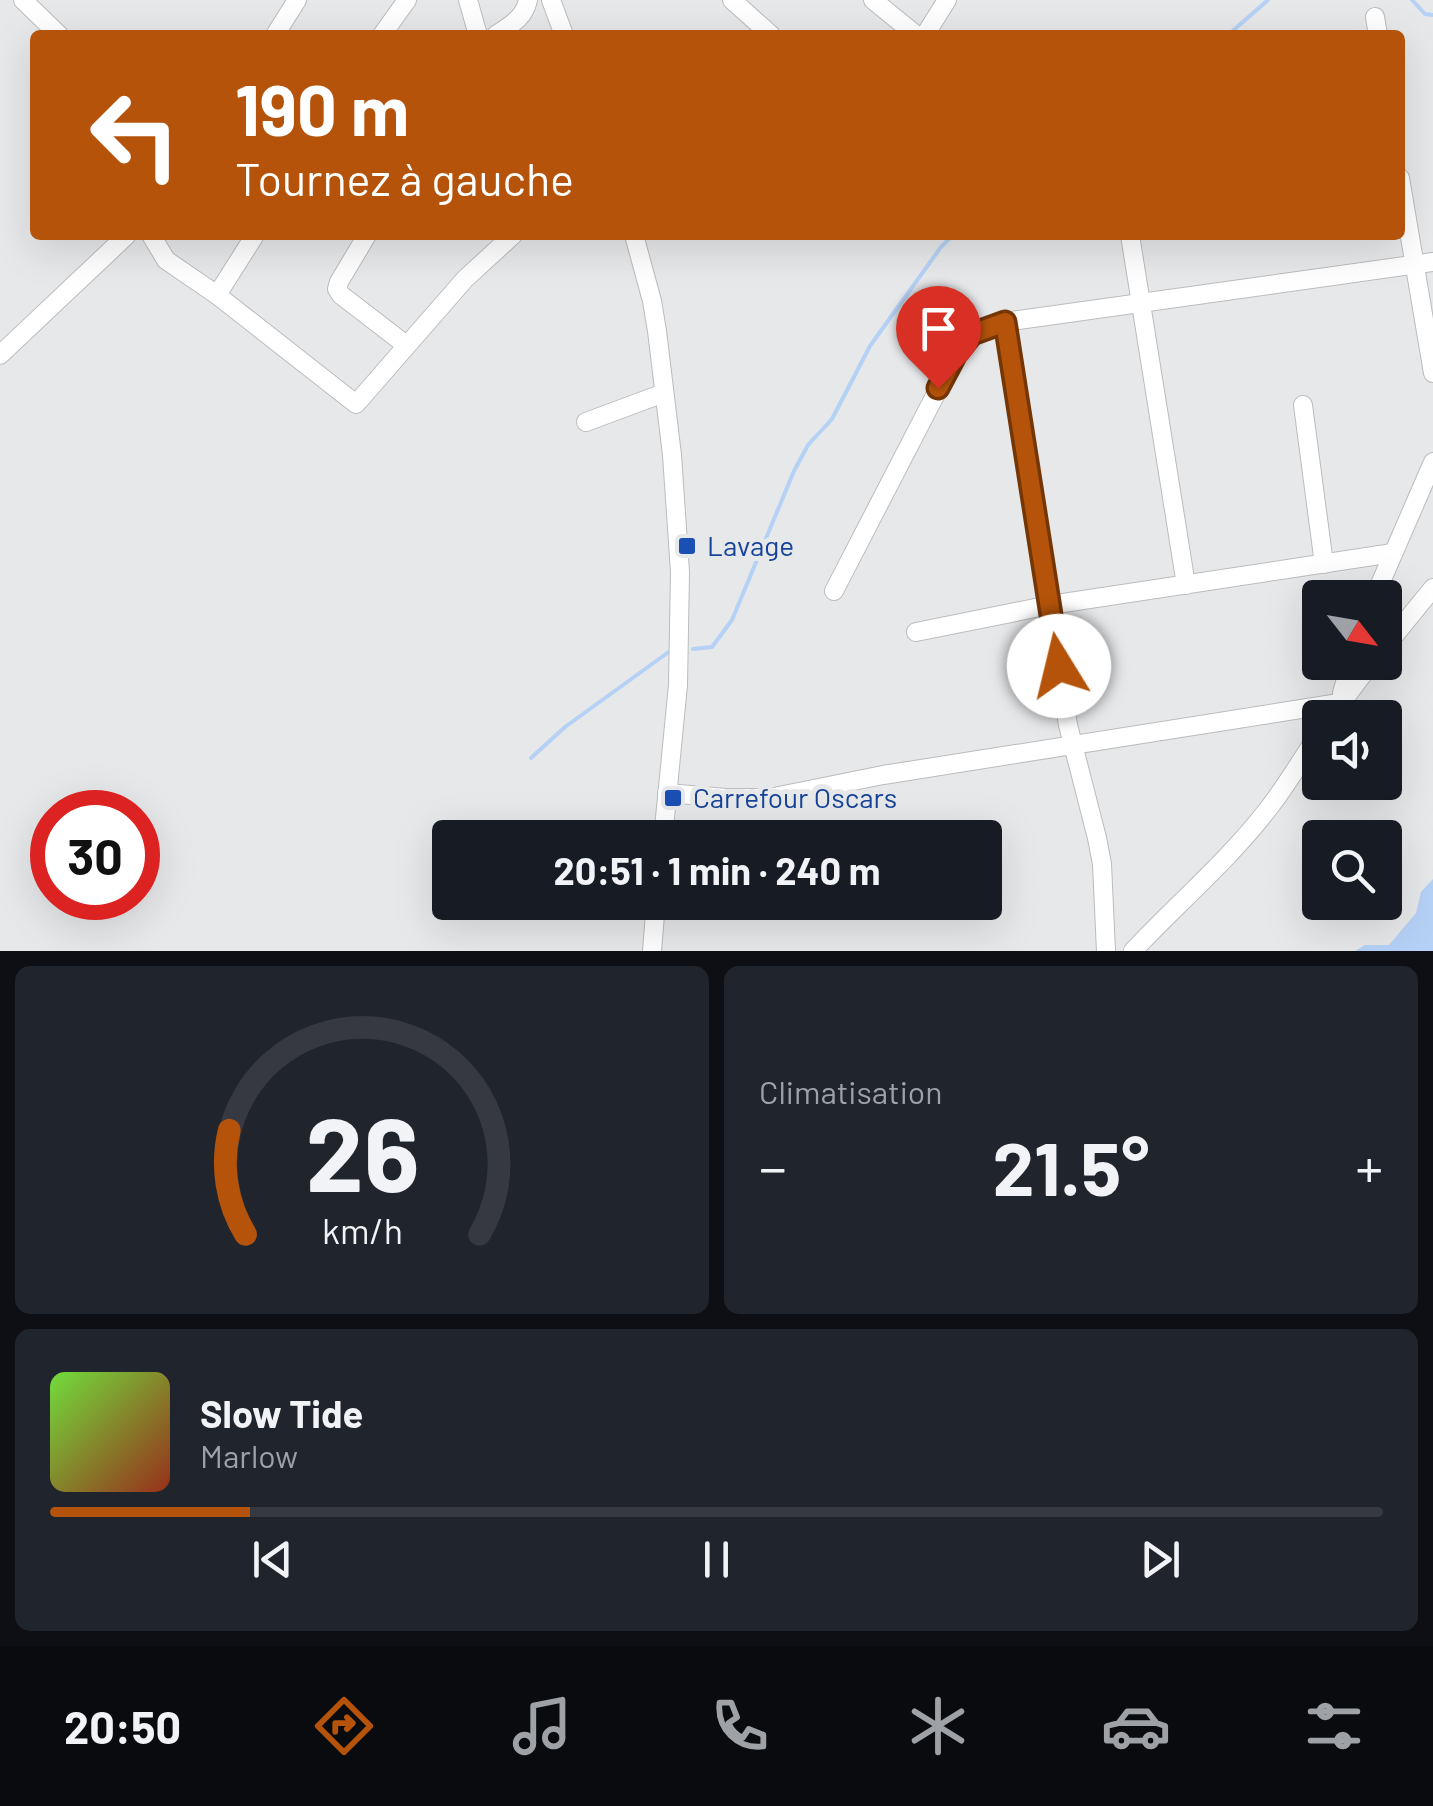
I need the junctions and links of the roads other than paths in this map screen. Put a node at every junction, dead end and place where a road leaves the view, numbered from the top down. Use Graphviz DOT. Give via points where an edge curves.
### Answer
graph roads {
  1 [pos="23,0"];
  2 [pos="296,0"];
  3 [pos="407,0"];
  4 [pos="468,0"];
  5 [pos="528,0"];
  6 [pos="551,0"];
  7 [pos="732,0"];
  8 [pos="873,0"];
  9 [pos="947,0"];
  10 [pos="54,30"];
  11 [pos="278,30"];
  12 [pos="386,30"];
  13 [pos="477,30"];
  14 [pos="504,30"];
  15 [pos="562,30"];
  16 [pos="765,30"];
  17 [pos="910,30"];
  18 [pos="928,30"];
  19 [pos="1405,211"];
  20 [pos="123,240"];
  21 [pos="154,240"];
  22 [pos="252,240"];
  23 [pos="364,240"];
  24 [pos="507,240"];
  25 [pos="635,240"];
  26 [pos="1131,240"];
  27 [pos="1433,262"];
  28 [pos="1413,263"];
  29 [pos="217,295"];
  30 [pos="1140,304"];
  31 [pos="1005,322"];
  32 [pos="406,344"];
  33 [pos="0,355"];
  34 [pos="1433,373"];
  35 [pos="664,393"];
  36 [pos="1302,405"];
  37 [pos="586,422"];
  38 [pos="1433,462"];
  39 [pos="1393,553"];
  40 [pos="1324,564"];
  41 [pos="1382,580"];
  42 [pos="1186,585"];
  43 [pos="1433,588"];
  44 [pos="834,591"];
  45 [pos="1050,606"];
  46 [pos="1402,626"];
  47 [pos="916,632"];
  48 [pos="1358,680"];
  49 [pos="1342,700"];
  50 [pos="1302,715"];
  51 [pos="1073,747"];
  52 [pos="1302,758"];
  53 [pos="667,793"];
  54 [pos="665,820"];
  55 [pos="655,920"];
  56 [pos="652,951"];
  57 [pos="1106,951"];
  58 [pos="1134,951"];
  1 -- 10 [label="street"];
  2 -- 11 [label="street"];
  3 -- 12 [label="street"];
  4 -- 13 [label="street"];
  5 -- 14 [label="street"];
  6 -- 15 [label="street"];
  7 -- 16 [label="street"];
  8 -- 17 [label="street"];
  9 -- 18 [label="street"];
  19 -- 28 [label="street"];
  20 -- 33 [label="street"];
  21 -- 29 [label="street" via="166,260"];
  22 -- 29 [label="street"];
  23 -- 32 [label="street" via="336,290"];
  24 -- 32 [label="street"];
  25 -- 35 [label="street" via="652,301"];
  26 -- 30 [label="street"];
  27 -- 28 [label="street"];
  28 -- 30 [label="street"];
  28 -- 34 [label="street"];
  29 -- 32 [label="street" via="356,404"];
  30 -- 31 [label="street"];
  30 -- 42 [label="street"];
  31 -- 44 [label="street" via="972,334 956,354"];
  31 -- 45 [label="street"];
  35 -- 37 [label="street"];
  35 -- 53 [label="street" via="680,572"];
  36 -- 40 [label="street"];
  38 -- 39 [label="street"];
  39 -- 40 [label="street"];
  39 -- 41 [label="street"];
  40 -- 42 [label="street"];
  42 -- 45 [label="street"];
  43 -- 46 [label="street"];
  45 -- 47 [label="street"];
  45 -- 51 [label="street"];
  48 -- 49 [label="street"];
  50 -- 51 [label="street"];
  51 -- 53 [label="street" via="759,799"];
  51 -- 57 [label="street" via="1098,838"];
  52 -- 58 [label="street" via="1225,858"];
  53 -- 54 [label="street"];
  55 -- 56 [label="street"];
}
